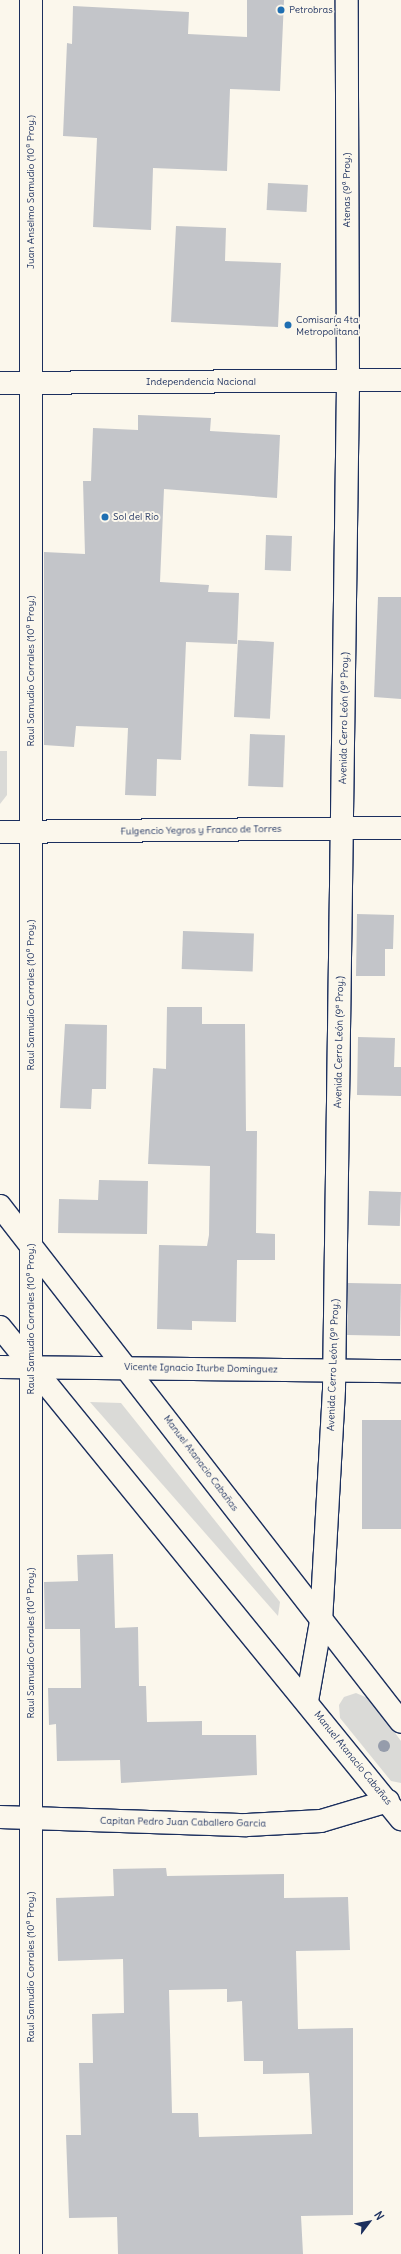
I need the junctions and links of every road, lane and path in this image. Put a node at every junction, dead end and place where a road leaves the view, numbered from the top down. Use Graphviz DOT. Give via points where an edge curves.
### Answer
graph roads {
  1 [pos="31,0"];
  2 [pos="346,0"];
  3 [pos="401,380"];
  4 [pos="348,381"];
  5 [pos="0,383"];
  6 [pos="31,383"];
  7 [pos="401,828"];
  8 [pos="342,829"];
  9 [pos="0,832"];
  10 [pos="31,832"];
  11 [pos="0,1206"];
  12 [pos="32,1244"];
  13 [pos="0,1327"];
  14 [pos="31,1367"];
  15 [pos="127,1367"];
  16 [pos="0,1368"];
  17 [pos="334,1371"];
  18 [pos="401,1371"];
  19 [pos="321,1622"];
  20 [pos="307,1701"];
  21 [pos="401,1722"];
  22 [pos="388,1801"];
  23 [pos="0,1817"];
  24 [pos="31,1817"];
  25 [pos="401,1819"];
  26 [pos="31,2254"];
  1 -- 6 [label="street, Juan Anselmo Samudio (10ª Proy.)"];
  2 -- 4 [label="street, Atenas (9ª Proy.)"];
  3 -- 4 [label="street, Independencia Nacional"];
  4 -- 6 [label="street, Independencia Nacional"];
  4 -- 8 [label="street, Avenida Cerro León (9ª Proy.)"];
  5 -- 6 [label="street, Independencia Nacional"];
  6 -- 10 [label="street, Raul Samudio Corrales (10ª Proy.)"];
  7 -- 8 [label="street, Fulgencio Yegros y Franco de Torres"];
  8 -- 10 [label="street, Fulgencio Yegros y Franco de Torres"];
  8 -- 17 [label="street, Avenida Cerro León (9ª Proy.)"];
  9 -- 10 [label="street, Fulgencio Yegros y Franco de Torres"];
  10 -- 12 [label="street, Raul Samudio Corrales (10ª Proy.)"];
  11 -- 12 [label="street, Manuel Atanacio Cabañas"];
  12 -- 14 [label="street, Raul Samudio Corrales (10ª Proy.)"];
  12 -- 15 [label="street, Manuel Atanacio Cabañas"];
  13 -- 14 [label="street, Manuel Atanacio Cabañas"];
  14 -- 15 [label="street, Vicente Ignacio Iturbe Domínguez"];
  14 -- 16 [label="street, Vicente Ignacio Iturbe Domínguez"];
  14 -- 20 [label="street, Manuel Atanacio Cabañas"];
  14 -- 24 [label="street, Raul Samudio Corrales (10ª Proy.)"];
  15 -- 17 [label="street, Vicente Ignacio Iturbe Domínguez"];
  15 -- 19 [label="street, Manuel Atanacio Cabañas"];
  17 -- 18 [label="street, Vicente Ignacio Iturbe Domínguez"];
  17 -- 19 [label="street, Avenida Cerro León (9ª Proy.)"];
  19 -- 20 [label="street, Avenida Cerro León (9ª Proy.)"];
  19 -- 21 [label="street, Manuel Atanacio Cabañas"];
  20 -- 22 [label="street, Manuel Atanacio Cabañas"];
  22 -- 24 [label="street, Capitan Pedro Juan Caballero Garcia" via="321,1821 261,1824"];
  22 -- 25 [label="street, Manuel Atanacio Cabañas"];
  23 -- 24 [label="street, Capitan Pedro Juan Caballero Garcia"];
  24 -- 26 [label="street, Raul Samudio Corrales (10ª Proy.)"];
}
